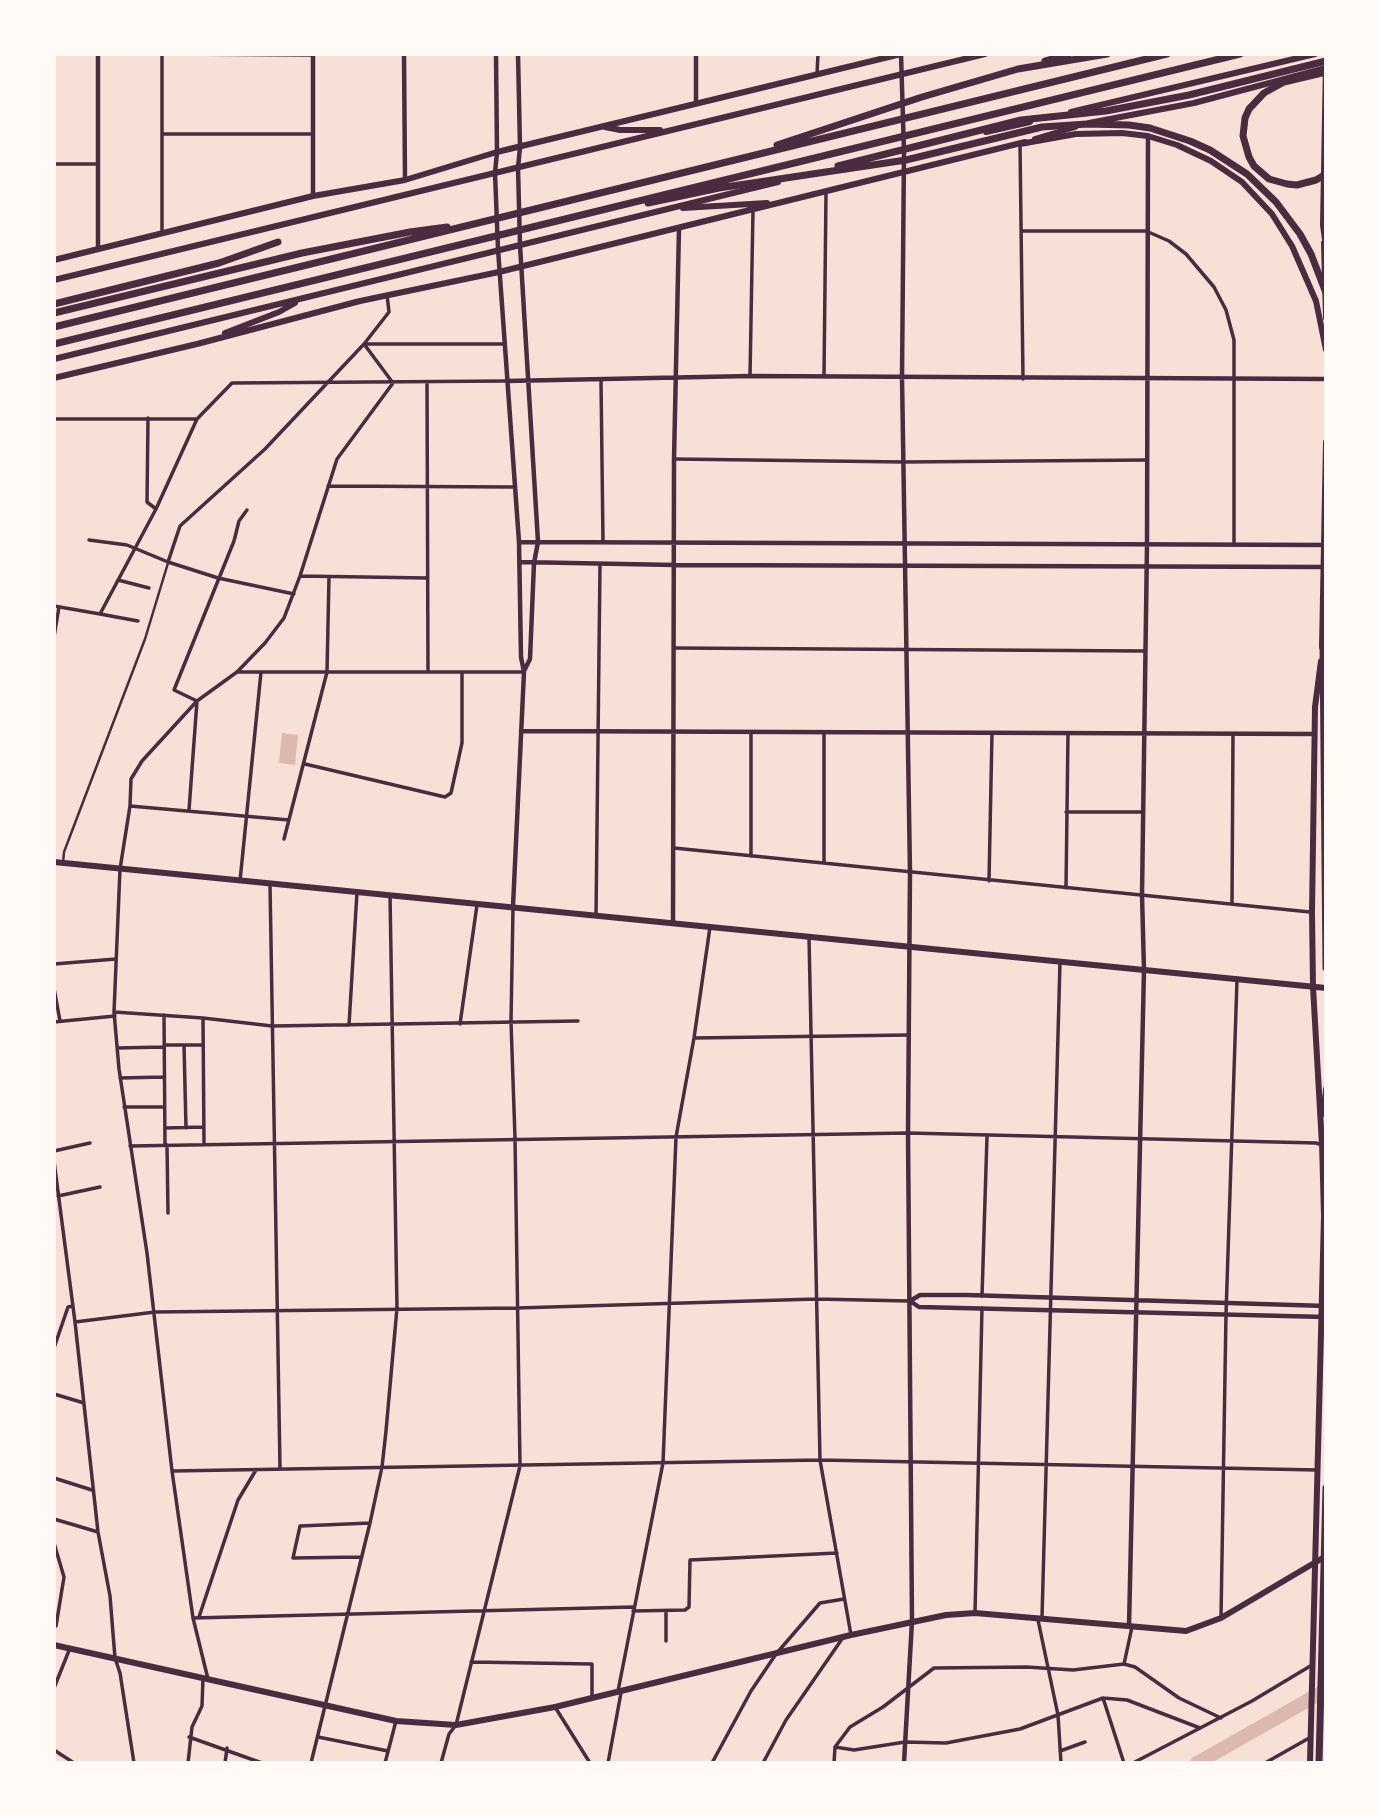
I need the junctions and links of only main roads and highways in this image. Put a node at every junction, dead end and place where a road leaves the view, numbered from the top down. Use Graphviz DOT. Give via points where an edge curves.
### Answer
graph roads {
  1 [pos="901,54"];
  2 [pos="985,54"];
  3 [pos="1068,54"];
  4 [pos="1107,54"];
  5 [pos="1167,54"];
  6 [pos="1240,54"];
  7 [pos="1315,54"];
  8 [pos="1326,61"];
  9 [pos="1018,69"];
  10 [pos="1326,69"];
  11 [pos="603,126"];
  12 [pos="672,130"];
  13 [pos="1020,144"];
  14 [pos="728,161"];
  15 [pos="1326,174"];
  16 [pos="792,178"];
  17 [pos="783,202"];
  18 [pos="666,209"];
  19 [pos="548,223"];
  20 [pos="1323,225"];
  21 [pos="469,226"];
  22 [pos="278,242"];
  23 [pos="1326,247"];
  24 [pos="54,260"];
  25 [pos="54,273"];
  26 [pos="75,274"];
  27 [pos="54,280"];
  28 [pos="1326,293"];
  29 [pos="303,298"];
  30 [pos="54,304"];
  31 [pos="54,313"];
  32 [pos="1326,318"];
  33 [pos="54,327"];
  34 [pos="54,344"];
  35 [pos="197,344"];
  36 [pos="1326,350"];
  37 [pos="54,359"];
  38 [pos="54,378"];
  39 [pos="1326,442"];
  40 [pos="1325,545"];
  41 [pos="1325,567"];
  42 [pos="1323,642"];
  43 [pos="54,862"];
  44 [pos="1326,968"];
  45 [pos="1313,987"];
  46 [pos="1326,988"];
  47 [pos="1326,1089"];
  48 [pos="1322,1145"];
  49 [pos="1323,1305"];
  50 [pos="1323,1317"];
  51 [pos="1326,1488"];
  52 [pos="1326,1556"];
  53 [pos="1315,1562"];
  54 [pos="54,1645"];
  55 [pos="1310,1763"];
  56 [pos="1319,1763"];
  1 -- 11 [label="main road"];
  2 -- 12 [label="main road"];
  3 -- 9 [label="highway"];
  4 -- 9 [label="highway"];
  5 -- 14 [label="highway"];
  6 -- 19 [label="highway"];
  7 -- 18 [label="main road"];
  8 -- 10 [label="main road"];
  8 -- 16 [label="highway" via="1189,95 1021,120"];
  9 -- 14 [label="highway"];
  10 -- 13 [label="main road" via="1194,103 1093,121"];
  10 -- 15 [label="highway" via="1264,93 1249,109 1243,136 1254,166 1269,179 1297,185"];
  10 -- 20 [label="main road"];
  11 -- 12 [label="main road"];
  11 -- 24 [label="main road" via="405,180 313,196"];
  12 -- 26 [label="main road"];
  13 -- 17 [label="main road"];
  13 -- 36 [label="main road" via="1100,132 1148,136 1211,161 1242,182 1272,214 1292,246 1316,301"];
  14 -- 21 [label="highway"];
  16 -- 19 [label="highway"];
  16 -- 28 [label="highway" via="906,160 1042,127 1109,124 1150,128 1210,150 1261,187 1300,234"];
  17 -- 18 [label="main road"];
  17 -- 35 [label="main road"];
  18 -- 29 [label="main road"];
  19 -- 34 [label="highway"];
  20 -- 23 [label="main road"];
  20 -- 32 [label="main road"];
  21 -- 31 [label="highway" via="302,253"];
  21 -- 33 [label="highway"];
  22 -- 30 [label="highway" via="219,263"];
  25 -- 26 [label="main road"];
  26 -- 27 [label="main road"];
  29 -- 35 [label="main road"];
  29 -- 37 [label="main road"];
  35 -- 38 [label="main road"];
  39 -- 40 [label="main road"];
  40 -- 41 [label="main road"];
  41 -- 42 [label="main road"];
  42 -- 44 [label="highway"];
  42 -- 45 [label="main road" via="1315,707"];
  43 -- 45 [label="main road"];
  45 -- 46 [label="main road"];
  45 -- 48 [label="main road"];
  47 -- 48 [label="main road"];
  48 -- 49 [label="main road"];
  49 -- 50 [label="main road"];
  50 -- 53 [label="main road"];
  51 -- 56 [label="highway"];
  52 -- 53 [label="main road"];
  53 -- 54 [label="main road" via="1221,1618 1186,1631 975,1613 946,1615 555,1707 456,1725 396,1721"];
  53 -- 55 [label="main road"];
}
